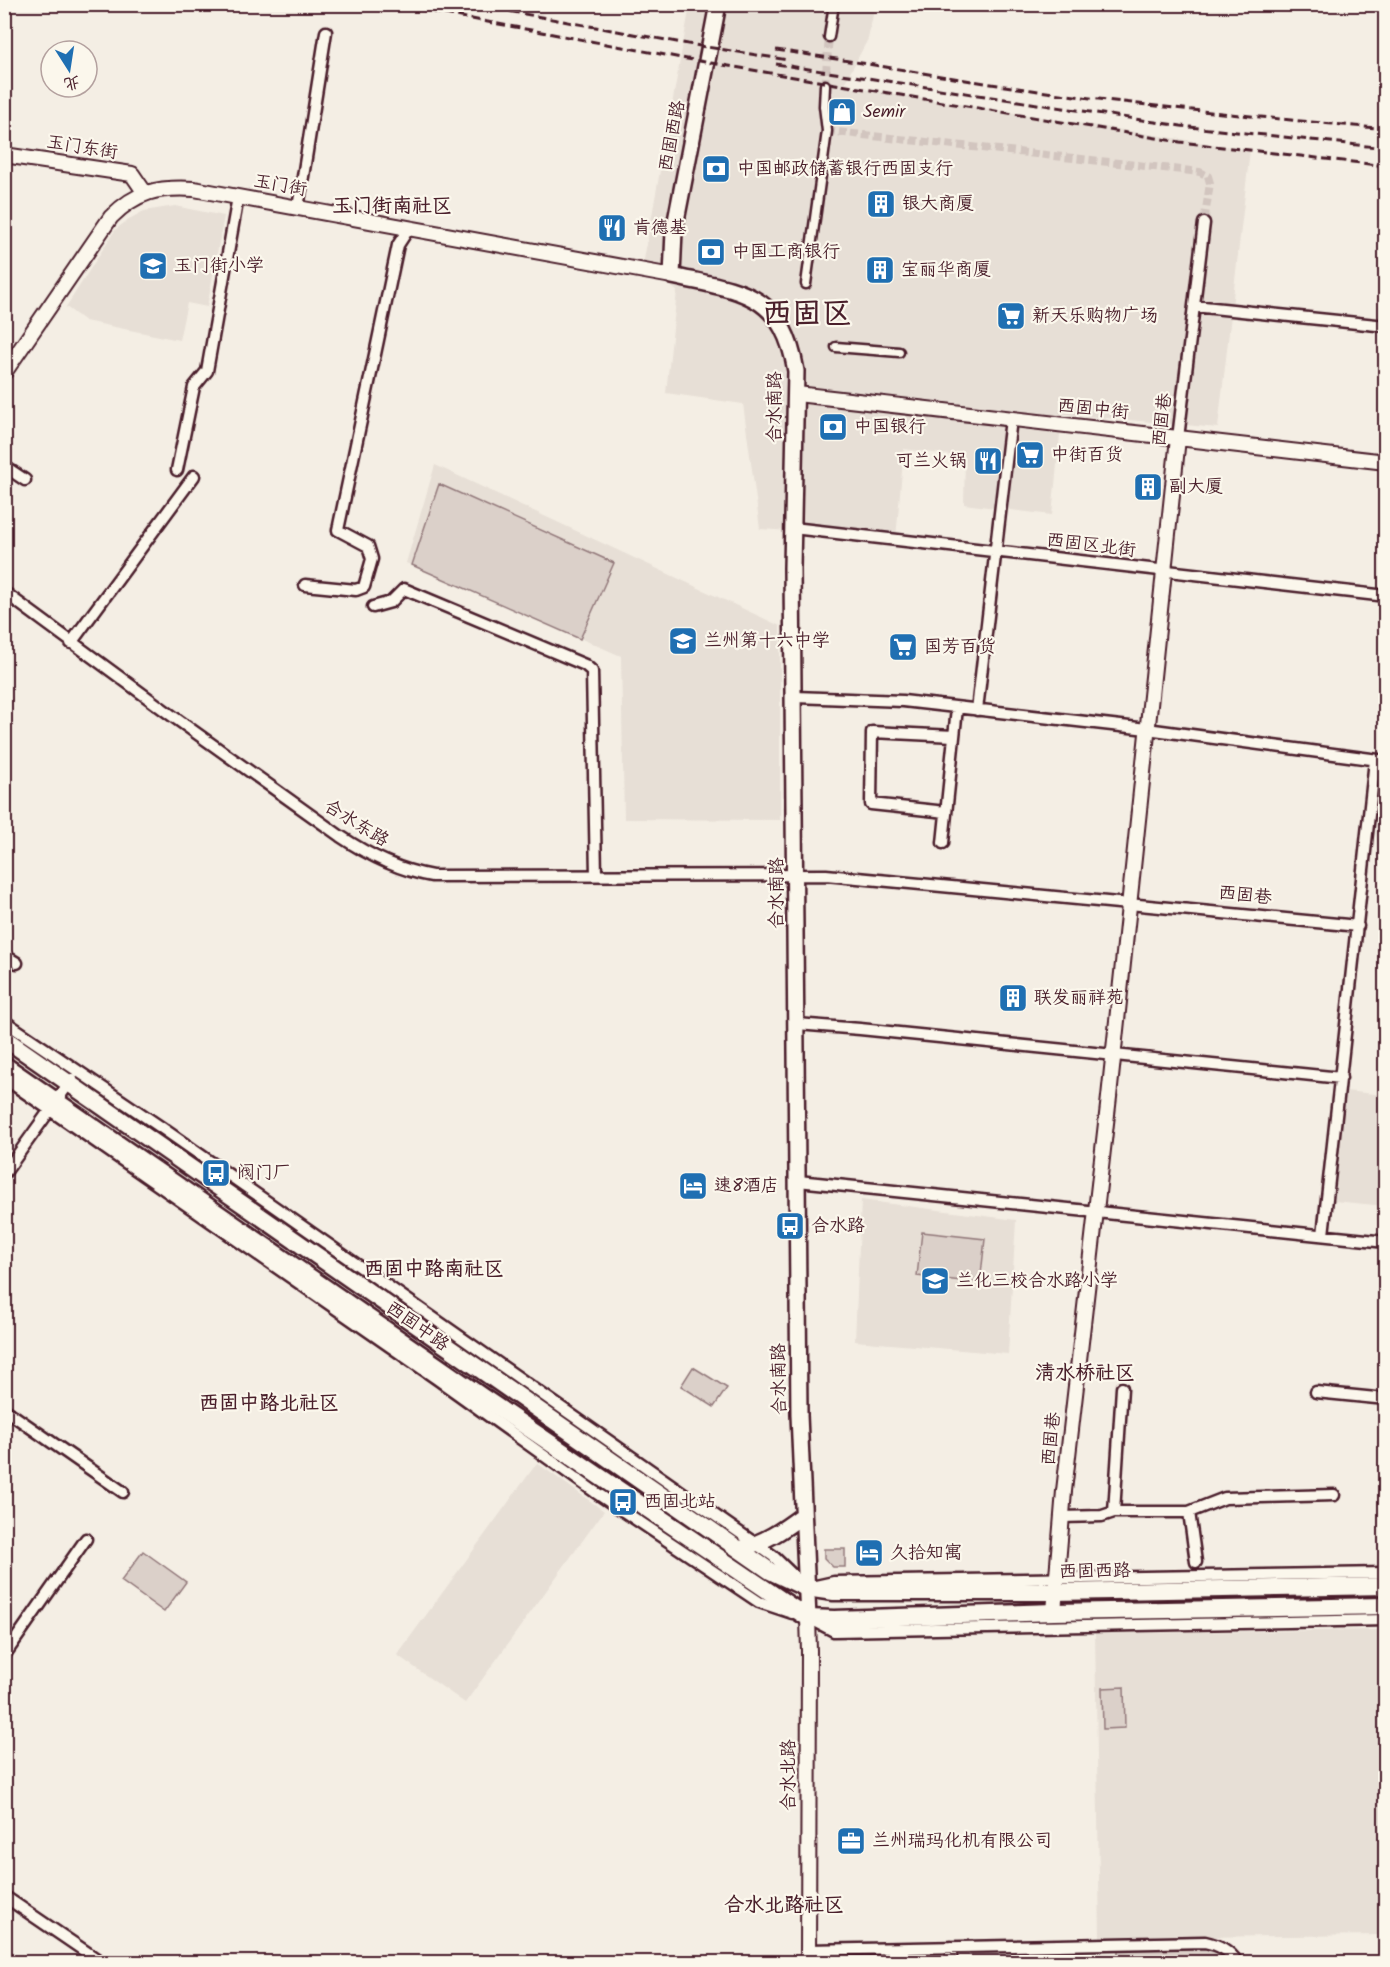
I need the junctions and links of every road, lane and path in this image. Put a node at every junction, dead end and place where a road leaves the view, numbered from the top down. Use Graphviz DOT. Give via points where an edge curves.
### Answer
graph roads {
  1 [pos="718,4"];
  2 [pos="834,4"];
  3 [pos="326,32"];
  4 [pos="829,37"];
  5 [pos="825,85"];
  6 [pos="4,155"];
  7 [pos="145,193"];
  8 [pos="238,197"];
  9 [pos="298,208"];
  10 [pos="1204,223"];
  11 [pos="409,228"];
  12 [pos="672,276"];
  13 [pos="806,284"];
  14 [pos="1194,306"];
  15 [pos="1386,326"];
  16 [pos="836,347"];
  17 [pos="899,352"];
  18 [pos="4,373"];
  19 [pos="797,394"];
  20 [pos="1011,419"];
  21 [pos="1179,438"];
  22 [pos="1386,462"];
  23 [pos="4,466"];
  24 [pos="177,470"];
  25 [pos="194,476"];
  26 [pos="25,480"];
  27 [pos="793,528"];
  28 [pos="996,551"];
  29 [pos="1164,572"];
  30 [pos="305,585"];
  31 [pos="4,591"];
  32 [pos="1386,596"];
  33 [pos="373,607"];
  34 [pos="71,642"];
  35 [pos="795,697"];
  36 [pos="957,708"];
  37 [pos="977,710"];
  38 [pos="1147,729"];
  39 [pos="954,736"];
  40 [pos="1380,760"];
  41 [pos="946,812"];
  42 [pos="943,843"];
  43 [pos="596,875"];
  44 [pos="796,875"];
  45 [pos="1129,903"];
  46 [pos="1358,926"];
  47 [pos="4,955"];
  48 [pos="17,963"];
  49 [pos="4,1021"];
  50 [pos="797,1024"];
  51 [pos="4,1038"];
  52 [pos="1113,1056"];
  53 [pos="4,1065"];
  54 [pos="73,1077"];
  55 [pos="4,1078"];
  56 [pos="1341,1078"];
  57 [pos="54,1106"];
  58 [pos="4,1174"];
  59 [pos="798,1181"];
  60 [pos="1096,1213"];
  61 [pos="1323,1235"];
  62 [pos="1386,1242"];
  63 [pos="493,1378"];
  64 [pos="1122,1388"];
  65 [pos="1316,1392"];
  66 [pos="481,1396"];
  67 [pos="1386,1399"];
  68 [pos="4,1409"];
  69 [pos="123,1492"];
  70 [pos="1334,1495"];
  71 [pos="1114,1512"];
  72 [pos="1189,1512"];
  73 [pos="803,1515"];
  74 [pos="1062,1517"];
  75 [pos="86,1539"];
  76 [pos="756,1544"];
  77 [pos="739,1549"];
  78 [pos="1196,1563"];
  79 [pos="1386,1573"];
  80 [pos="1055,1585"];
  81 [pos="1386,1586"];
  82 [pos="806,1588"];
  83 [pos="1386,1606"];
  84 [pos="1054,1612"];
  85 [pos="808,1618"];
  86 [pos="1386,1620"];
  87 [pos="4,1656"];
  88 [pos="4,1896"];
  89 [pos="951,1947"];
  90 [pos="808,1956"];
  91 [pos="102,1962"];
  92 [pos="951,1962"];
  93 [pos="1237,1962"];
  1 -- 12 [label="main road, 西固西路" via="674,231"];
  2 -- 4 [label="street"];
  3 -- 9 [label="street"];
  5 -- 13 [label="street" via="827,131"];
  6 -- 7 [label="street, 玉门东街" via="132,174"];
  7 -- 8 [label="street, 玉门街" via="174,188"];
  7 -- 18 [label="street, 玉门街" via="124,204 111,217"];
  8 -- 9 [label="street, 玉门街"];
  8 -- 24 [label="street" via="207,371 194,387"];
  9 -- 11 [label="street, 玉门街"];
  10 -- 14 [label="street, 西固巷"];
  11 -- 12 [label="street, 玉门街"];
  11 -- 30 [label="street" via="398,245 338,530 368,546 372,559 364,587 356,590"];
  12 -- 19 [label="main road, 合水南路" via="749,295 767,307 787,327"];
  14 -- 15 [label="street"];
  14 -- 21 [label="street, 西固巷"];
  16 -- 17 [label="street"];
  19 -- 20 [label="street, 西固中街"];
  19 -- 27 [label="main road, 合水南路"];
  20 -- 21 [label="street, 西固中街"];
  20 -- 28 [label="street"];
  21 -- 22 [label="street, 西固中街"];
  21 -- 29 [label="street, 西固巷"];
  23 -- 26 [label="street"];
  25 -- 34 [label="street"];
  27 -- 28 [label="street, 西固区北街"];
  27 -- 35 [label="main road, 合水南路"];
  28 -- 29 [label="street, 西固区北街"];
  28 -- 37 [label="street"];
  29 -- 32 [label="street, 西固区北街"];
  29 -- 38 [label="street, 西固巷"];
  31 -- 34 [label="street, 合水东路"];
  33 -- 43 [label="street" via="391,602 404,589 592,671"];
  34 -- 43 [label="street, 合水东路" via="340,836 380,859 432,876"];
  35 -- 36 [label="street" via="903,701"];
  35 -- 44 [label="main road, 合水南路"];
  36 -- 37 [label="street"];
  36 -- 39 [label="street"];
  37 -- 38 [label="street"];
  38 -- 40 [label="street"];
  38 -- 45 [label="street, 西固巷"];
  39 -- 41 [label="street"];
  39 -- 41 [label="street" via="872,732 871,804"];
  40 -- 46 [label="street"];
  41 -- 42 [label="street"];
  43 -- 44 [label="street, 合水东路"];
  44 -- 45 [label="street, 合水东路"];
  44 -- 50 [label="main road, 合水南路"];
  45 -- 46 [label="street, 西固巷"];
  45 -- 52 [label="street, 西固巷"];
  46 -- 56 [label="street"];
  47 -- 48 [label="street"];
  49 -- 54 [label="street"];
  50 -- 52 [label="street"];
  50 -- 59 [label="main road, 合水南路"];
  51 -- 54 [label="main road, 西固中路"];
  52 -- 56 [label="street"];
  52 -- 60 [label="street, 西固巷"];
  53 -- 57 [label="main road, 西固中路"];
  54 -- 57 [label="street"];
  54 -- 63 [label="main road, 西固中路"];
  54 -- 76 [label="street"];
  55 -- 57 [label="street"];
  56 -- 61 [label="street"];
  57 -- 58 [label="street"];
  57 -- 66 [label="main road, 西固中路"];
  57 -- 85 [label="street" via="595,1492 763,1604"];
  59 -- 60 [label="street"];
  59 -- 73 [label="main road, 合水南路"];
  60 -- 61 [label="street"];
  60 -- 74 [label="street, 西固巷"];
  61 -- 62 [label="street"];
  63 -- 66 [label="main road"];
  63 -- 77 [label="main road, 西固中路"];
  64 -- 71 [label="street"];
  65 -- 67 [label="street"];
  66 -- 85 [label="main road, 西固中路"];
  68 -- 69 [label="street"];
  70 -- 72 [label="street" via="1226,1498"];
  71 -- 72 [label="street"];
  71 -- 74 [label="street"];
  72 -- 78 [label="street"];
  73 -- 76 [label="main road"];
  73 -- 82 [label="main road, 合水南路"];
  74 -- 80 [label="street, 西固巷"];
  75 -- 87 [label="street"];
  76 -- 77 [label="main road"];
  76 -- 82 [label="street"];
  77 -- 82 [label="main road, 西固中路" via="770,1571"];
  79 -- 80 [label="street"];
  80 -- 81 [label="main road, 西固西路"];
  80 -- 82 [label="main road, 西固西路" via="834,1592"];
  80 -- 84 [label="street, 西固巷"];
  82 -- 85 [label="main road, 合水北路"];
  83 -- 84 [label="main road"];
  84 -- 85 [label="main road"];
  85 -- 86 [label="street" via="834,1631"];
  85 -- 90 [label="street, 合水北路"];
  88 -- 91 [label="street"];
  89 -- 90 [label="street"];
  89 -- 92 [label="street"];
  89 -- 93 [label="street" via="1204,1942 1218,1945"];
}
